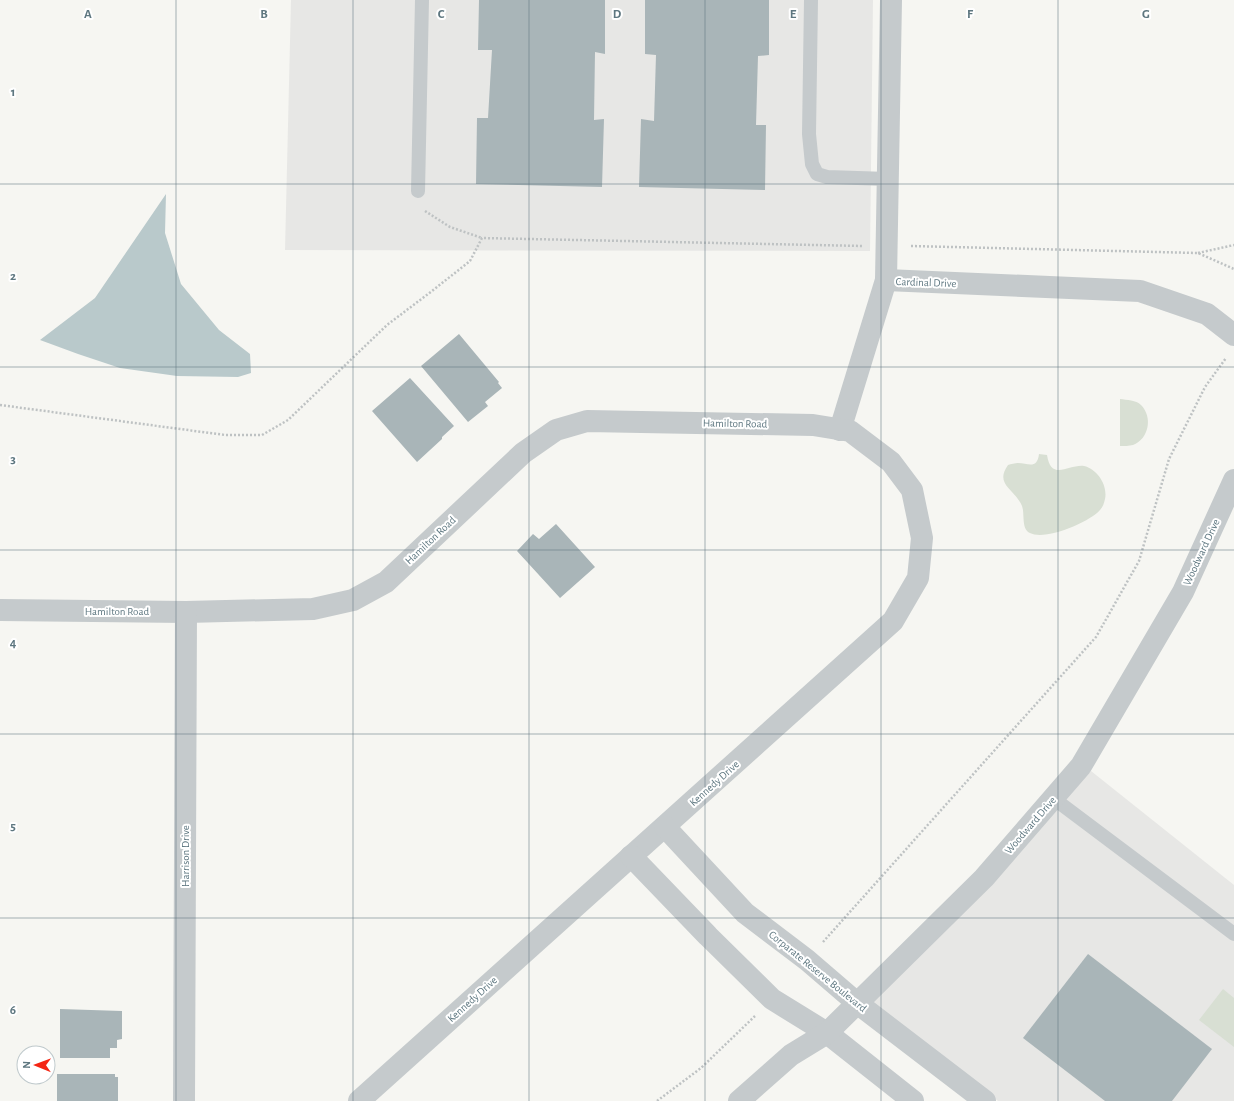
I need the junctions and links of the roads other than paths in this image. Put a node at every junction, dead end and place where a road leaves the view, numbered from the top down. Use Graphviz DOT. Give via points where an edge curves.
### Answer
graph roads {
  1 [pos="422,0"];
  2 [pos="811,0"];
  3 [pos="891,0"];
  4 [pos="888,179"];
  5 [pos="418,190"];
  6 [pos="886,280"];
  7 [pos="1234,335"];
  8 [pos="840,430"];
  9 [pos="1234,480"];
  10 [pos="0,610"];
  11 [pos="186,612"];
  12 [pos="1053,798"];
  13 [pos="665,827"];
  14 [pos="631,856"];
  15 [pos="1234,934"];
  16 [pos="857,1003"];
  17 [pos="827,1033"];
  18 [pos="184,1101"];
  19 [pos="359,1101"];
  20 [pos="739,1101"];
  21 [pos="913,1101"];
  22 [pos="985,1101"];
  1 -- 5 [label="lane"];
  2 -- 4 [label="lane" via="809,134 812,164 818,174 827,177"];
  3 -- 4 [label="street, Cardinal Drive"];
  4 -- 6 [label="street, Cardinal Drive"];
  6 -- 7 [label="street, Cardinal Drive" via="1140,291 1207,314"];
  6 -- 8 [label="street"];
  8 -- 11 [label="street, Hamilton Road" via="813,425 587,421 556,430 524,453 386,582 353,600 313,609"];
  8 -- 13 [label="street, Kennedy Drive" via="850,431 891,462 912,490 922,538 918,578 893,621"];
  9 -- 12 [label="street, Woodward Drive" via="1183,592 1081,766"];
  10 -- 11 [label="street, Hamilton Road"];
  11 -- 18 [label="street, Harrison Drive"];
  12 -- 15 [label="lane"];
  12 -- 16 [label="street, Woodward Drive" via="984,878"];
  13 -- 14 [label="street, Kennedy Drive"];
  13 -- 16 [label="street, Corparate Reserve Boulevard" via="745,913 807,960"];
  14 -- 17 [label="street" via="772,999"];
  14 -- 19 [label="street, Kennedy Drive"];
  16 -- 17 [label="street, Woodward Drive"];
  16 -- 22 [label="street, Corparate Reserve Boulevard"];
  17 -- 20 [label="street, Woodward Drive" via="791,1055"];
  17 -- 21 [label="street"];
}
